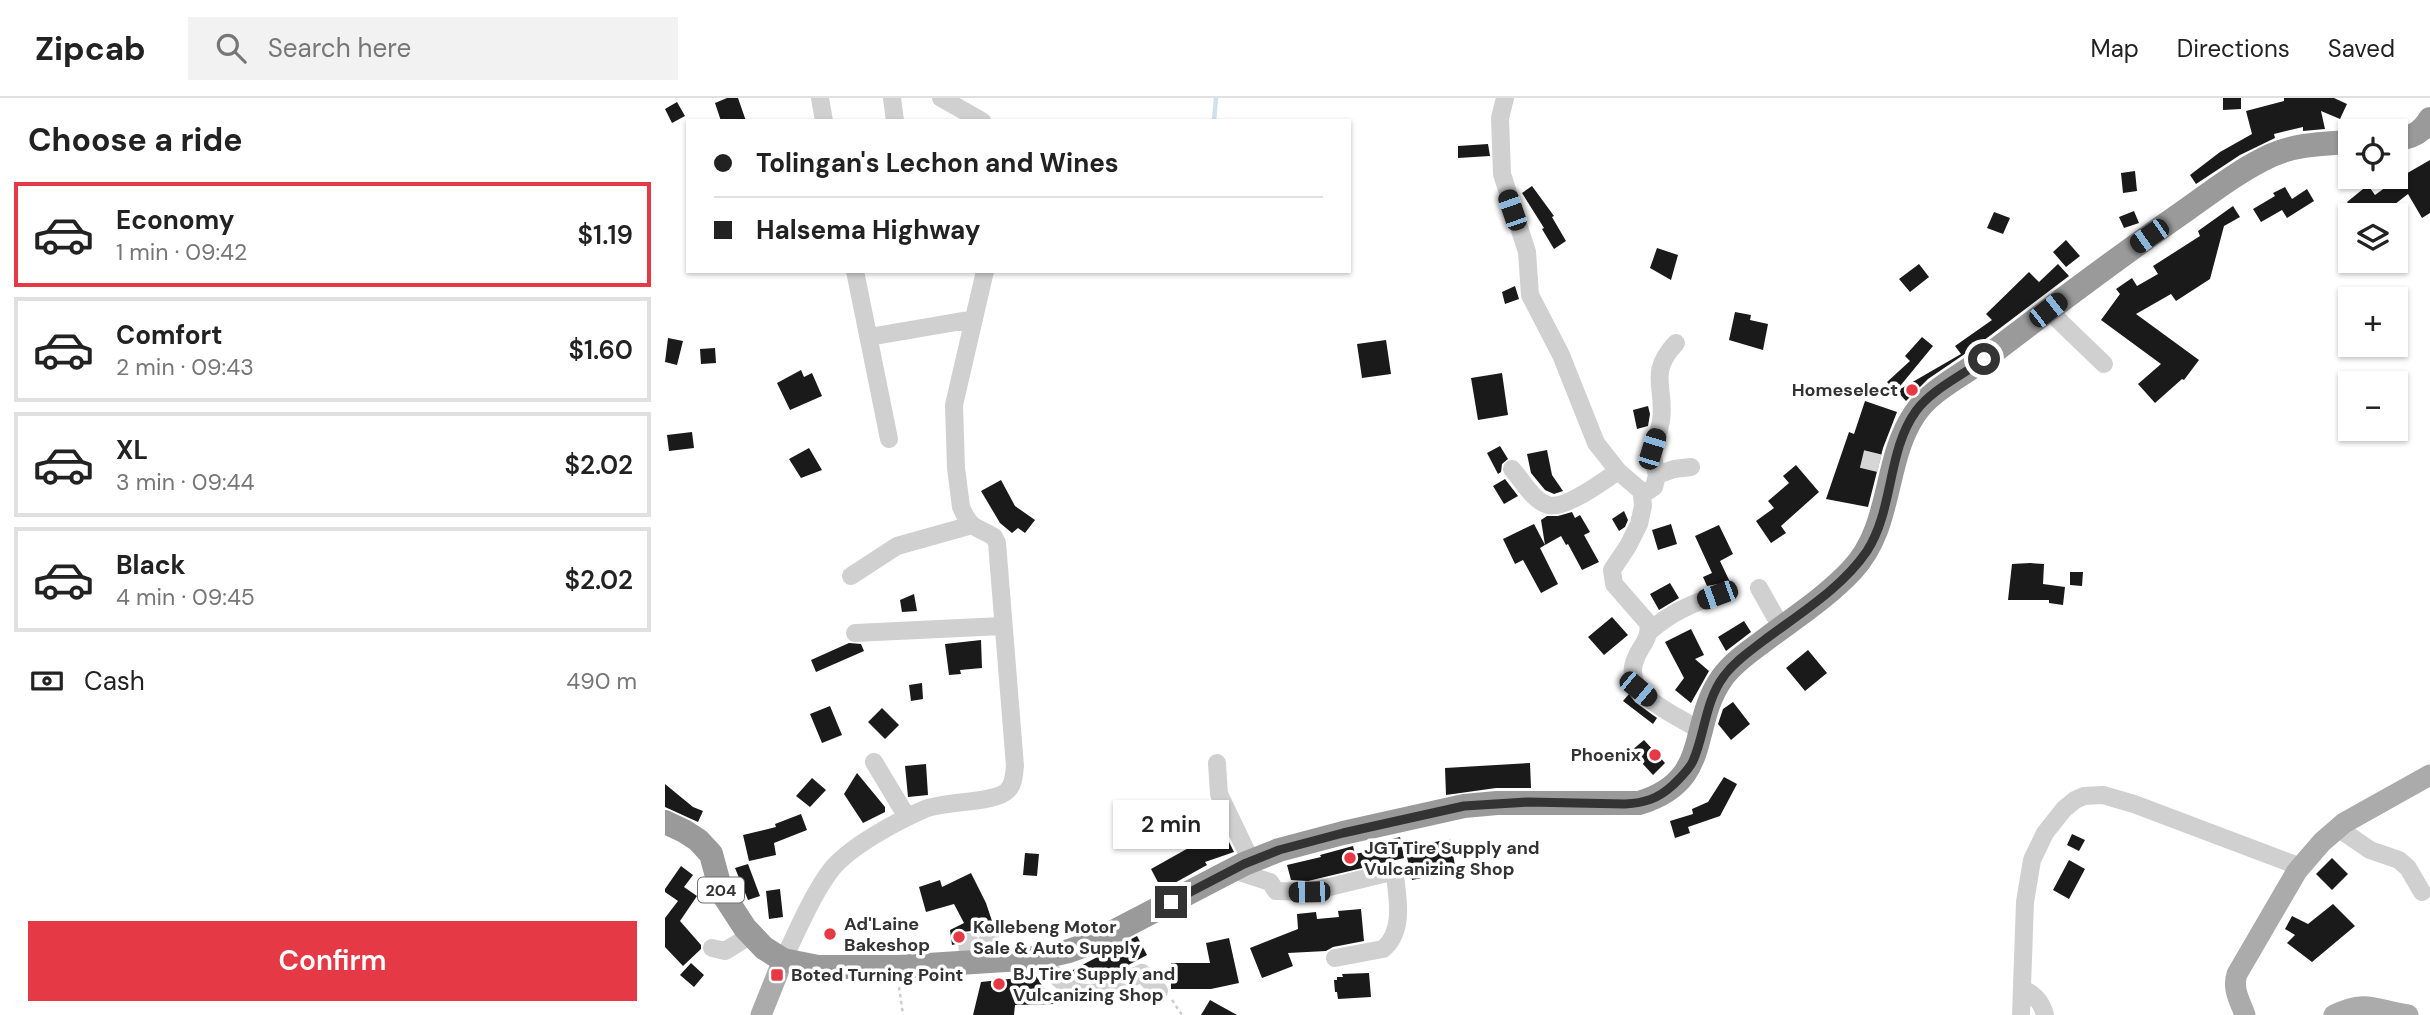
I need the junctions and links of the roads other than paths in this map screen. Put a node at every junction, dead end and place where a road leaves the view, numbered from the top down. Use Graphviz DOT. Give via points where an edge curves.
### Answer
graph roads {
  1 [pos="820,98"];
  2 [pos="893,98"];
  3 [pos="941,98"];
  4 [pos="1505,98"];
  5 [pos="824,119"];
  6 [pos="895,119"];
  7 [pos="978,119"];
  8 [pos="2430,119"];
  9 [pos="2408,137"];
  10 [pos="2338,143"];
  11 [pos="855,273"];
  12 [pos="985,273"];
  13 [pos="2048,310"];
  14 [pos="974,319"];
  15 [pos="869,337"];
  16 [pos="1676,343"];
  17 [pos="2105,364"];
  18 [pos="889,439"];
  19 [pos="1691,467"];
  20 [pos="1512,469"];
  21 [pos="1618,471"];
  22 [pos="1657,475"];
  23 [pos="1642,495"];
  24 [pos="972,525"];
  25 [pos="851,576"];
  26 [pos="1759,588"];
  27 [pos="1717,595"];
  28 [pos="1002,626"];
  29 [pos="1781,627"];
  30 [pos="1650,631"];
  31 [pos="855,633"];
  32 [pos="1702,732"];
  33 [pos="874,762"];
  34 [pos="1217,763"];
  35 [pos="2430,775"];
  36 [pos="907,817"];
  37 [pos="665,822"];
  38 [pos="2338,828"];
  39 [pos="1242,866"];
  40 [pos="2301,867"];
  41 [pos="2423,892"];
  42 [pos="751,934"];
  43 [pos="712,948"];
  44 [pos="1038,958"];
  45 [pos="1335,958"];
  46 [pos="783,960"];
  47 [pos="2022,988"];
  48 [pos="1159,991"];
  49 [pos="761,1015"];
  50 [pos="2021,1015"];
  51 [pos="2045,1015"];
  52 [pos="2245,1015"];
  53 [pos="2334,1015"];
  54 [pos="2408,1015"];
  1 -- 5 [label="street"];
  2 -- 6 [label="street"];
  3 -- 7 [label="street"];
  4 -- 21 [label="street" via="1500,118 1502,174 1527,252 1530,295 1561,355 1596,443"];
  8 -- 9 [label="highway"];
  10 -- 13 [label="highway, 204" via="2273,154"];
  11 -- 15 [label="street"];
  12 -- 14 [label="street"];
  13 -- 17 [label="street"];
  13 -- 29 [label="highway, 204" via="1922,404 1889,466 1878,529 1861,558 1840,582"];
  14 -- 15 [label="street"];
  14 -- 24 [label="street" via="953,422 961,508"];
  15 -- 18 [label="street"];
  16 -- 22 [label="street" via="1661,366 1661,420 1652,449"];
  19 -- 22 [label="street"];
  20 -- 21 [label="street" via="1550,506 1559,506"];
  21 -- 23 [label="street" via="1633,481"];
  22 -- 23 [label="street" via="1654,487"];
  23 -- 30 [label="street" via="1639,524 1612,577"];
  24 -- 25 [label="street" via="897,546"];
  24 -- 28 [label="street" via="995,537 997,543"];
  26 -- 29 [label="street"];
  27 -- 30 [label="street" via="1686,606"];
  28 -- 31 [label="street"];
  28 -- 36 [label="street" via="1015,766 1009,790"];
  29 -- 32 [label="highway, 204" via="1723,677"];
  30 -- 32 [label="street" via="1633,666 1634,682 1653,702"];
  32 -- 39 [label="highway, 204" via="1693,762 1657,798 1639,803 1464,806 1279,850"];
  33 -- 36 [label="street"];
  34 -- 39 [label="street" via="1219,794"];
  35 -- 38 [label="main road"];
  36 -- 46 [label="street" via="848,853 831,870"];
  37 -- 42 [label="highway, 204" via="691,835 711,854 721,891"];
  38 -- 40 [label="main road"];
  38 -- 41 [label="street" via="2370,850 2399,860"];
  39 -- 44 [label="highway, 204" via="1094,942"];
  39 -- 45 [label="street" via="1270,882 1276,891 1292,893 1378,874 1395,876 1398,919 1388,944 1383,949"];
  40 -- 47 [label="street" via="2134,804 2095,794 2075,800 2045,833 2032,859 2025,902"];
  40 -- 52 [label="main road" via="2237,974 2234,982"];
  42 -- 43 [label="street" via="725,951"];
  42 -- 46 [label="highway, 204"];
  44 -- 46 [label="highway, 204" via="980,951 896,968 818,967"];
  44 -- 48 [label="street" via="1080,993 1097,993 1142,973"];
  46 -- 49 [label="main road"];
  47 -- 50 [label="street"];
  47 -- 51 [label="street" via="2035,996"];
  53 -- 54 [label="main road" via="2353,1006"];
}
